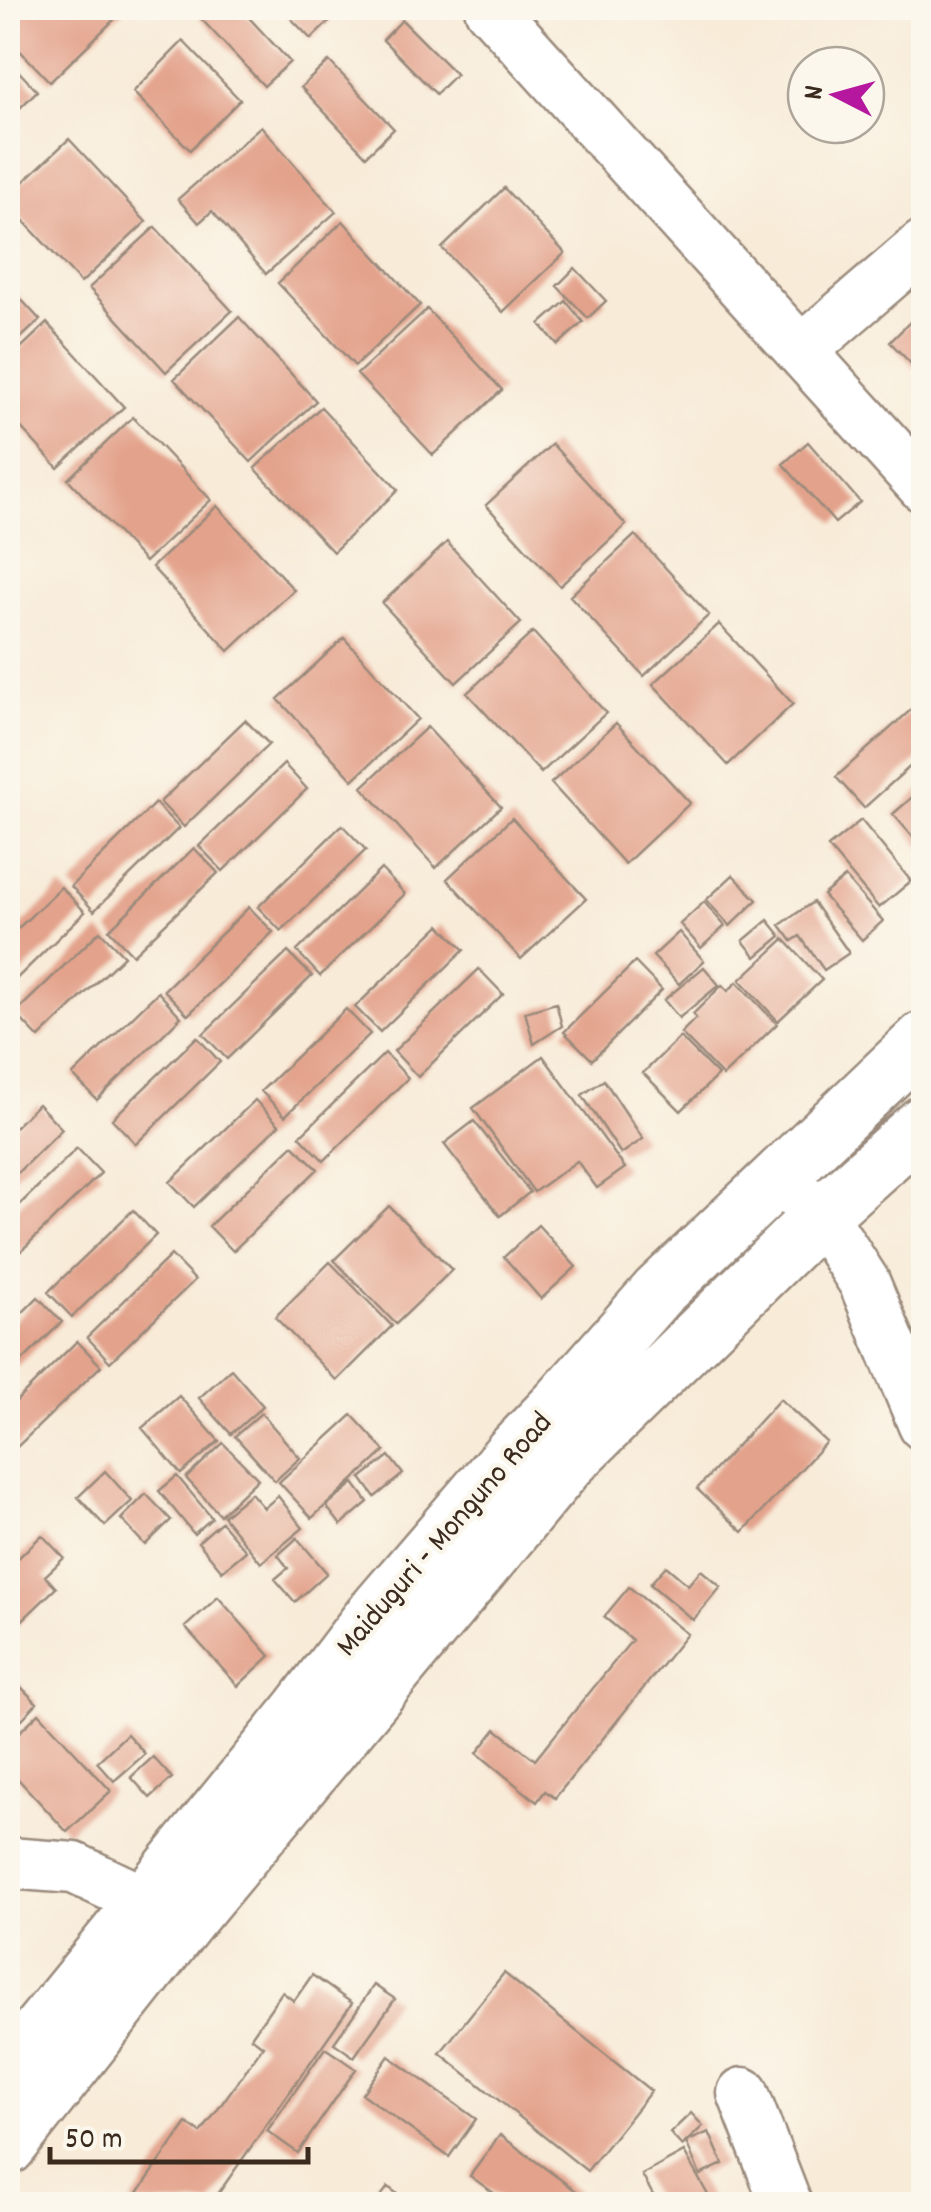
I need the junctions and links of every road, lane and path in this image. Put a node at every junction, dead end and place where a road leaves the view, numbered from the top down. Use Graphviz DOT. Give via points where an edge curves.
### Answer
graph roads {
  1 [pos="490,8"];
  2 [pos="924,244"];
  3 [pos="802,350"];
  4 [pos="924,487"];
  5 [pos="924,1040"];
  6 [pos="924,1124"];
  7 [pos="779,1179"];
  8 [pos="821,1215"];
  9 [pos="924,1424"];
  10 [pos="8,1864"];
  11 [pos="146,1902"];
  12 [pos="8,2069"];
  13 [pos="743,2093"];
  14 [pos="8,2147"];
  15 [pos="786,2204"];
  1 -- 3 [label="street"];
  2 -- 3 [label="street"];
  3 -- 4 [label="street"];
  5 -- 7 [label="main road, Maiduguri - Monguno Road"];
  6 -- 8 [label="main road, Maiduguri - Monguno Road"];
  7 -- 8 [label="street"];
  7 -- 11 [label="main road, Maiduguri - Monguno Road" via="658,1292 513,1452 374,1614"];
  8 -- 9 [label="street" via="864,1282"];
  8 -- 14 [label="main road, Maiduguri - Monguno Road" via="568,1463 188,1919"];
  10 -- 11 [label="street" via="74,1868"];
  11 -- 12 [label="main road, Maiduguri - Monguno Road"];
  13 -- 15 [label="street"];
}
